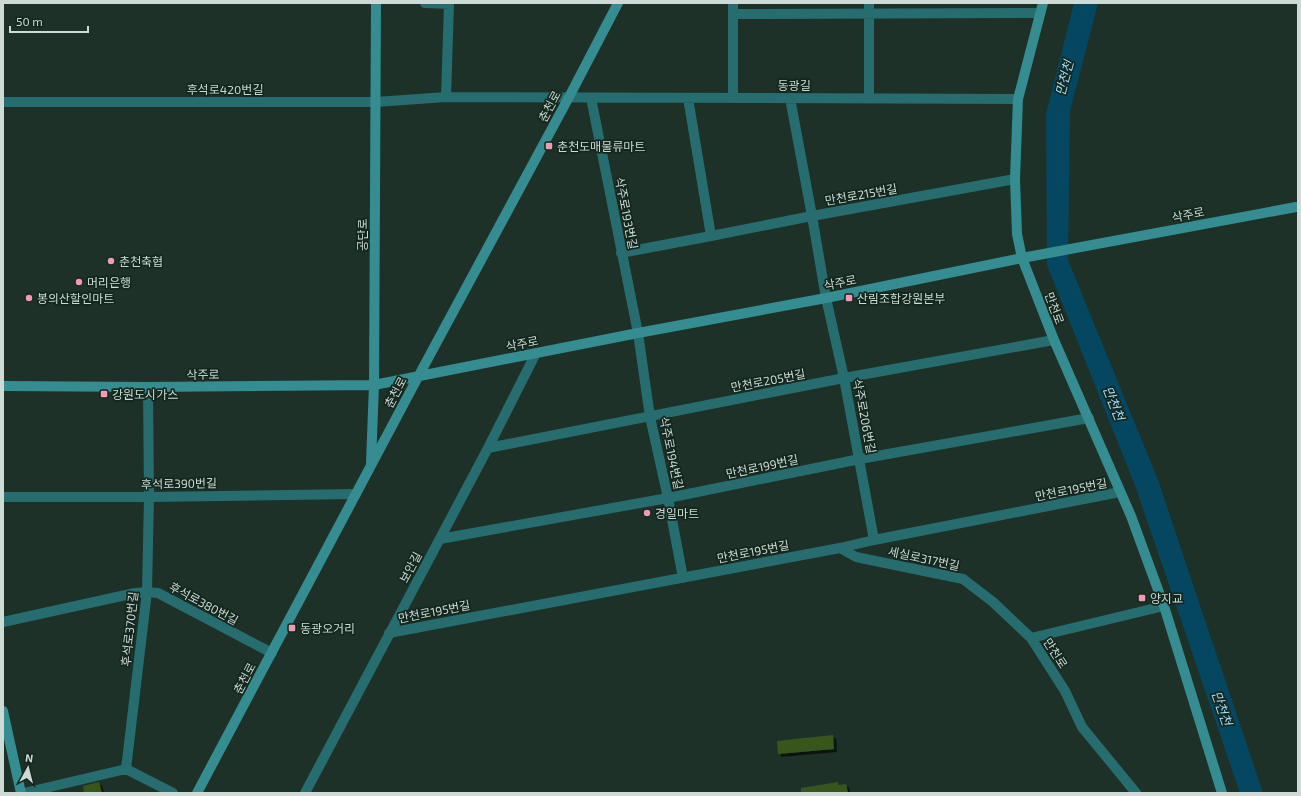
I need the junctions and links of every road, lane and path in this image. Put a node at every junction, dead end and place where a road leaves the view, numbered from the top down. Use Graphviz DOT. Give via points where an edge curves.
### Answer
graph roads {
  1 [pos="376,3"];
  2 [pos="425,3"];
  3 [pos="618,3"];
  4 [pos="733,3"];
  5 [pos="870,8"];
  6 [pos="1041,8"];
  7 [pos="733,14"];
  8 [pos="446,97"];
  9 [pos="569,97"];
  10 [pos="591,98"];
  11 [pos="688,98"];
  12 [pos="733,98"];
  13 [pos="790,98"];
  14 [pos="869,98"];
  15 [pos="1018,99"];
  16 [pos="3,102"];
  17 [pos="376,102"];
  18 [pos="1015,179"];
  19 [pos="1297,205"];
  20 [pos="812,216"];
  21 [pos="711,236"];
  22 [pos="621,252"];
  23 [pos="1022,258"];
  24 [pos="826,298"];
  25 [pos="638,333"];
  26 [pos="1054,340"];
  27 [pos="536,353"];
  28 [pos="418,377"];
  29 [pos="844,378"];
  30 [pos="374,385"];
  31 [pos="3,386"];
  32 [pos="148,387"];
  33 [pos="650,417"];
  34 [pos="1089,418"];
  35 [pos="488,448"];
  36 [pos="860,459"];
  37 [pos="370,468"];
  38 [pos="1120,492"];
  39 [pos="356,494"];
  40 [pos="3,497"];
  41 [pos="149,497"];
  42 [pos="668,498"];
  43 [pos="440,539"];
  44 [pos="874,540"];
  45 [pos="840,548"];
  46 [pos="683,578"];
  47 [pos="147,592"];
  48 [pos="1164,606"];
  49 [pos="3,622"];
  50 [pos="389,633"];
  51 [pos="1032,638"];
  52 [pos="272,653"];
  53 [pos="3,712"];
  54 [pos="126,769"];
  55 [pos="21,793"];
  56 [pos="24,793"];
  57 [pos="173,793"];
  58 [pos="198,793"];
  59 [pos="305,793"];
  60 [pos="1136,793"];
  61 [pos="1222,793"];
  1 -- 17 [label="street, 공단로"];
  2 -- 8 [label="street" via="449,4"];
  3 -- 9 [label="street, 춘천로"];
  4 -- 7 [label="street"];
  5 -- 6 [label="street"];
  5 -- 7 [label="street"];
  5 -- 14 [label="street"];
  6 -- 15 [label="street, 만천로"];
  7 -- 12 [label="street"];
  8 -- 9 [label="street, 후석로420번길"];
  8 -- 17 [label="street, 후석로420번길"];
  9 -- 10 [label="street, 동광길"];
  9 -- 28 [label="street, 춘천로"];
  10 -- 11 [label="street, 동광길"];
  10 -- 22 [label="street, 삭주로193번길"];
  11 -- 12 [label="street, 동광길"];
  11 -- 21 [label="street"];
  12 -- 13 [label="street, 동광길"];
  13 -- 14 [label="street, 동광길"];
  13 -- 20 [label="street, 삭주로206번길"];
  14 -- 15 [label="street, 동광길"];
  15 -- 18 [label="street, 만천로"];
  16 -- 17 [label="street, 후석로420번길"];
  17 -- 30 [label="street, 공단로"];
  18 -- 20 [label="street, 만천로215번길"];
  18 -- 23 [label="street, 만천로" via="1017,234"];
  19 -- 23 [label="street, 삭주로"];
  20 -- 21 [label="street, 만천로215번길"];
  20 -- 24 [label="street, 삭주로206번길"];
  21 -- 22 [label="street, 만천로215번길"];
  22 -- 25 [label="street, 삭주로193번길"];
  23 -- 24 [label="street, 삭주로"];
  23 -- 26 [label="street, 만천로"];
  24 -- 25 [label="street, 삭주로"];
  24 -- 29 [label="street, 삭주로206번길"];
  25 -- 27 [label="street, 삭주로"];
  25 -- 33 [label="street, 삭주로194번길"];
  26 -- 29 [label="street, 만천로205번길"];
  26 -- 34 [label="street, 만천로"];
  27 -- 28 [label="street, 삭주로"];
  27 -- 35 [label="street, 보안길"];
  28 -- 30 [label="street, 삭주로"];
  28 -- 37 [label="street, 춘천로"];
  29 -- 33 [label="street, 만천로205번길"];
  29 -- 36 [label="street, 삭주로206번길"];
  30 -- 32 [label="street, 삭주로"];
  30 -- 37 [label="street, 공단로"];
  31 -- 32 [label="street, 삭주로"];
  32 -- 41 [label="street, 후석로370번길"];
  33 -- 35 [label="street, 만천로205번길"];
  33 -- 42 [label="street, 삭주로194번길"];
  34 -- 36 [label="street, 만천로199번길"];
  34 -- 38 [label="street, 만천로"];
  35 -- 43 [label="street, 보안길"];
  36 -- 42 [label="street, 만천로199번길"];
  36 -- 44 [label="street, 삭주로206번길"];
  37 -- 39 [label="street, 춘천로"];
  38 -- 44 [label="street, 만천로195번길"];
  38 -- 48 [label="street, 만천로"];
  39 -- 41 [label="street, 후석로390번길"];
  39 -- 52 [label="street, 춘천로"];
  40 -- 41 [label="street, 후석로390번길"];
  41 -- 47 [label="street, 후석로370번길"];
  42 -- 43 [label="street, 만천로199번길"];
  42 -- 46 [label="street, 삭주로194번길"];
  43 -- 50 [label="street, 보안길"];
  44 -- 45 [label="street, 만천로195번길"];
  45 -- 46 [label="street, 만천로195번길"];
  45 -- 51 [label="street, 세실로317번길" via="856,557 963,579 993,602"];
  46 -- 50 [label="street, 만천로195번길"];
  47 -- 49 [label="street, 후석로380번길"];
  47 -- 52 [label="street, 후석로380번길" via="158,593"];
  47 -- 54 [label="street, 후석로370번길"];
  48 -- 51 [label="street, 만천로"];
  48 -- 61 [label="street, 만천로"];
  50 -- 59 [label="street, 보안길"];
  51 -- 60 [label="street, 만천로" via="1065,691 1082,727"];
  52 -- 58 [label="street, 춘천로"];
  53 -- 55 [label="street"];
  54 -- 56 [label="street"];
  54 -- 57 [label="street"];
}
